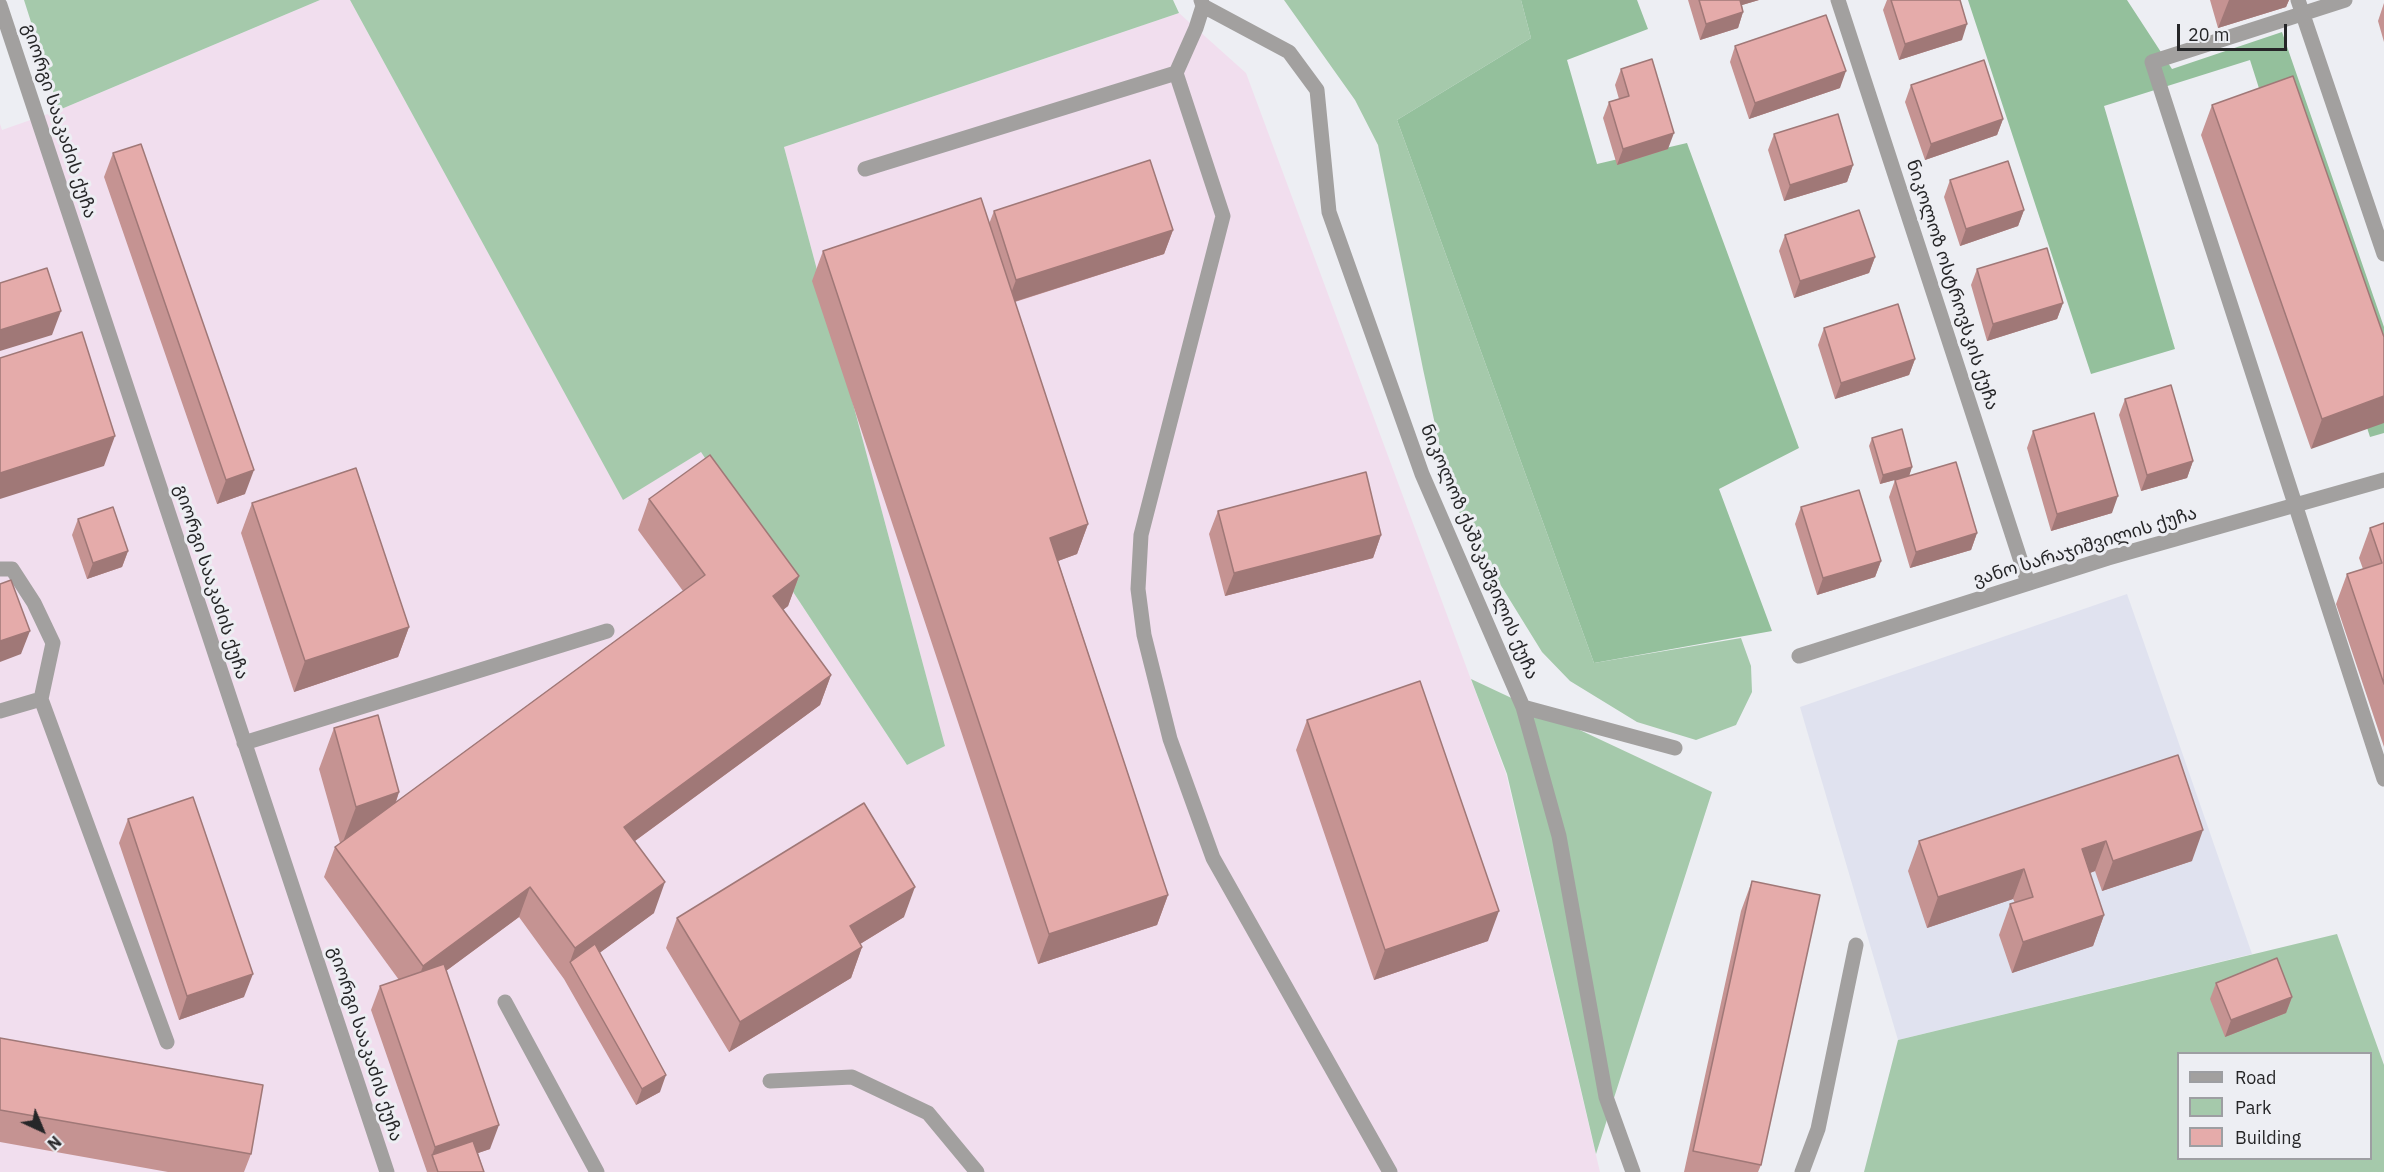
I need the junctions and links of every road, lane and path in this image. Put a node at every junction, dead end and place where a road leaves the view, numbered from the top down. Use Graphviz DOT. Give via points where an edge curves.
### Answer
graph roads {
  1 [pos="1838,0"];
  2 [pos="2344,0"];
  3 [pos="1202,3"];
  4 [pos="0,5"];
  5 [pos="2300,7"];
  6 [pos="1176,73"];
  7 [pos="866,169"];
  8 [pos="2384,254"];
  9 [pos="2384,480"];
  10 [pos="2296,506"];
  11 [pos="0,569"];
  12 [pos="2028,583"];
  13 [pos="607,631"];
  14 [pos="1799,656"];
  15 [pos="41,699"];
  16 [pos="1523,707"];
  17 [pos="0,711"];
  18 [pos="244,743"];
  19 [pos="1675,748"];
  20 [pos="2384,779"];
  21 [pos="1856,945"];
  22 [pos="506,1002"];
  23 [pos="167,1042"];
  24 [pos="770,1081"];
  25 [pos="387,1172"];
  26 [pos="597,1172"];
  27 [pos="977,1172"];
  28 [pos="1390,1172"];
  29 [pos="1634,1172"];
  30 [pos="1802,1172"];
  1 -- 12 [label="street, ნიკოლოზ ოსტროვსკის ქუჩა"];
  2 -- 5 [label="street"];
  3 -- 6 [label="street, ნიკოლოზ ქაშაკაშვილის ქუჩა" via="1196,28"];
  3 -- 16 [label="street, ნიკოლოზ ქაშაკაშვილის ქუჩა" via="1289,52 1317,90 1329,212 1422,474"];
  4 -- 18 [label="street, გიორგი სააკაძის ქუჩა"];
  5 -- 8 [label="street"];
  5 -- 10 [label="street" via="2152,62"];
  6 -- 7 [label="street"];
  6 -- 28 [label="street" via="1223,216 1141,535 1138,589 1144,634 1170,739 1213,858"];
  9 -- 10 [label="street, ვანო სარაჯიშვილის ქუჩა"];
  10 -- 12 [label="street, ვანო სარაჯიშვილის ქუჩა"];
  10 -- 20 [label="street"];
  11 -- 15 [label="street" via="12,569 53,643"];
  12 -- 14 [label="street, ვანო სარაჯიშვილის ქუჩა"];
  13 -- 18 [label="street"];
  15 -- 17 [label="street"];
  15 -- 23 [label="street"];
  16 -- 19 [label="street"];
  16 -- 29 [label="street, ნიკოლოზ ქაშაკაშვილის ქუჩა" via="1559,836 1606,1097"];
  18 -- 25 [label="street, გიორგი სააკაძის ქუჩა"];
  21 -- 30 [label="street" via="1818,1129"];
  22 -- 26 [label="street"];
  24 -- 27 [label="street" via="852,1077 928,1113"];
}
